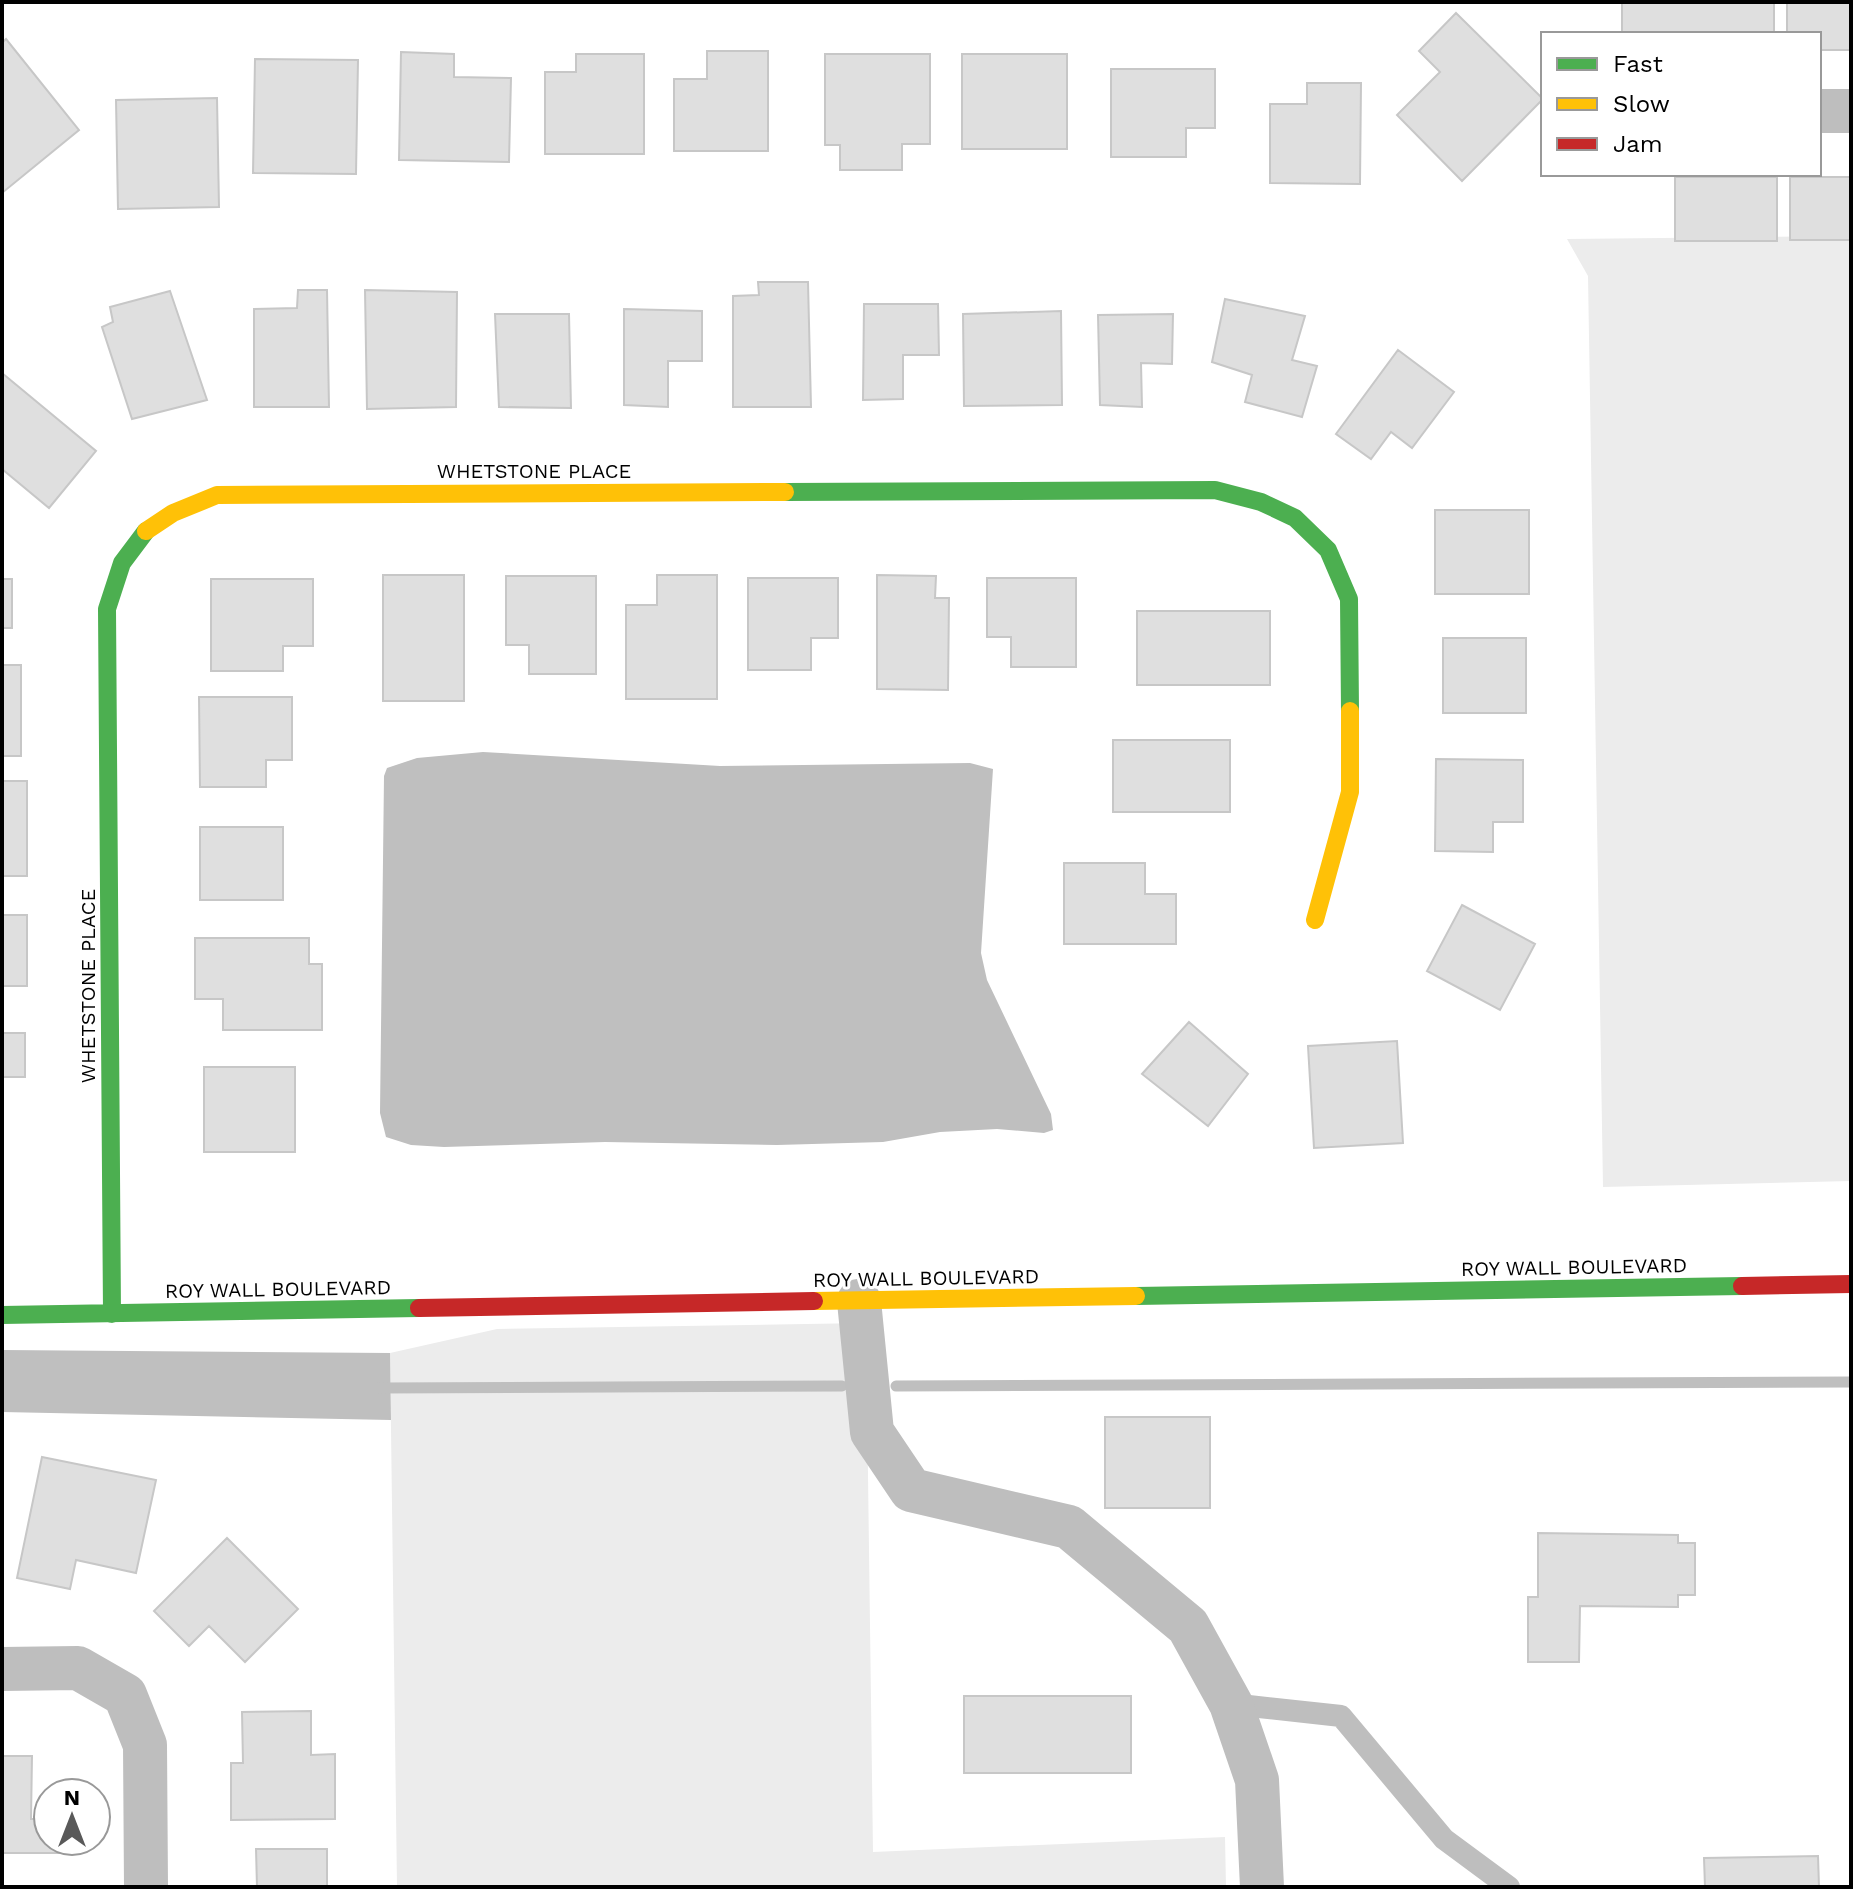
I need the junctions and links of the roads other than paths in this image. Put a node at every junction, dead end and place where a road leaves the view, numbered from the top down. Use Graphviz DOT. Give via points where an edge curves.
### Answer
graph roads {
  1 [pos="1821,111"];
  2 [pos="1851,111"];
  3 [pos="1315,920"];
  4 [pos="1851,1284"];
  5 [pos="859,1301"];
  6 [pos="112,1314"];
  7 [pos="2,1315"];
  8 [pos="2,1669"];
  9 [pos="1231,1704"];
  10 [pos="146,1887"];
  11 [pos="1262,1887"];
  12 [pos="1509,1887"];
  1 -- 2 [label="street"];
  3 -- 6 [label="street, WHETSTONE PLACE" via="1350,792 1349,599 1328,550 1295,518 1261,502 1215,490 217,495 174,511 141,534 116,567 107,609"];
  4 -- 5 [label="street, ROY WALL BOULEVARD"];
  5 -- 6 [label="street, ROY WALL BOULEVARD"];
  5 -- 9 [label="street" via="872,1432 911,1490 1069,1527 1188,1626"];
  6 -- 7 [label="street, ROY WALL BOULEVARD"];
  8 -- 10 [label="street" via="78,1668 125,1695 145,1745"];
  9 -- 11 [label="street" via="1257,1780"];
  9 -- 12 [label="lane" via="1341,1716 1444,1839"];
}
